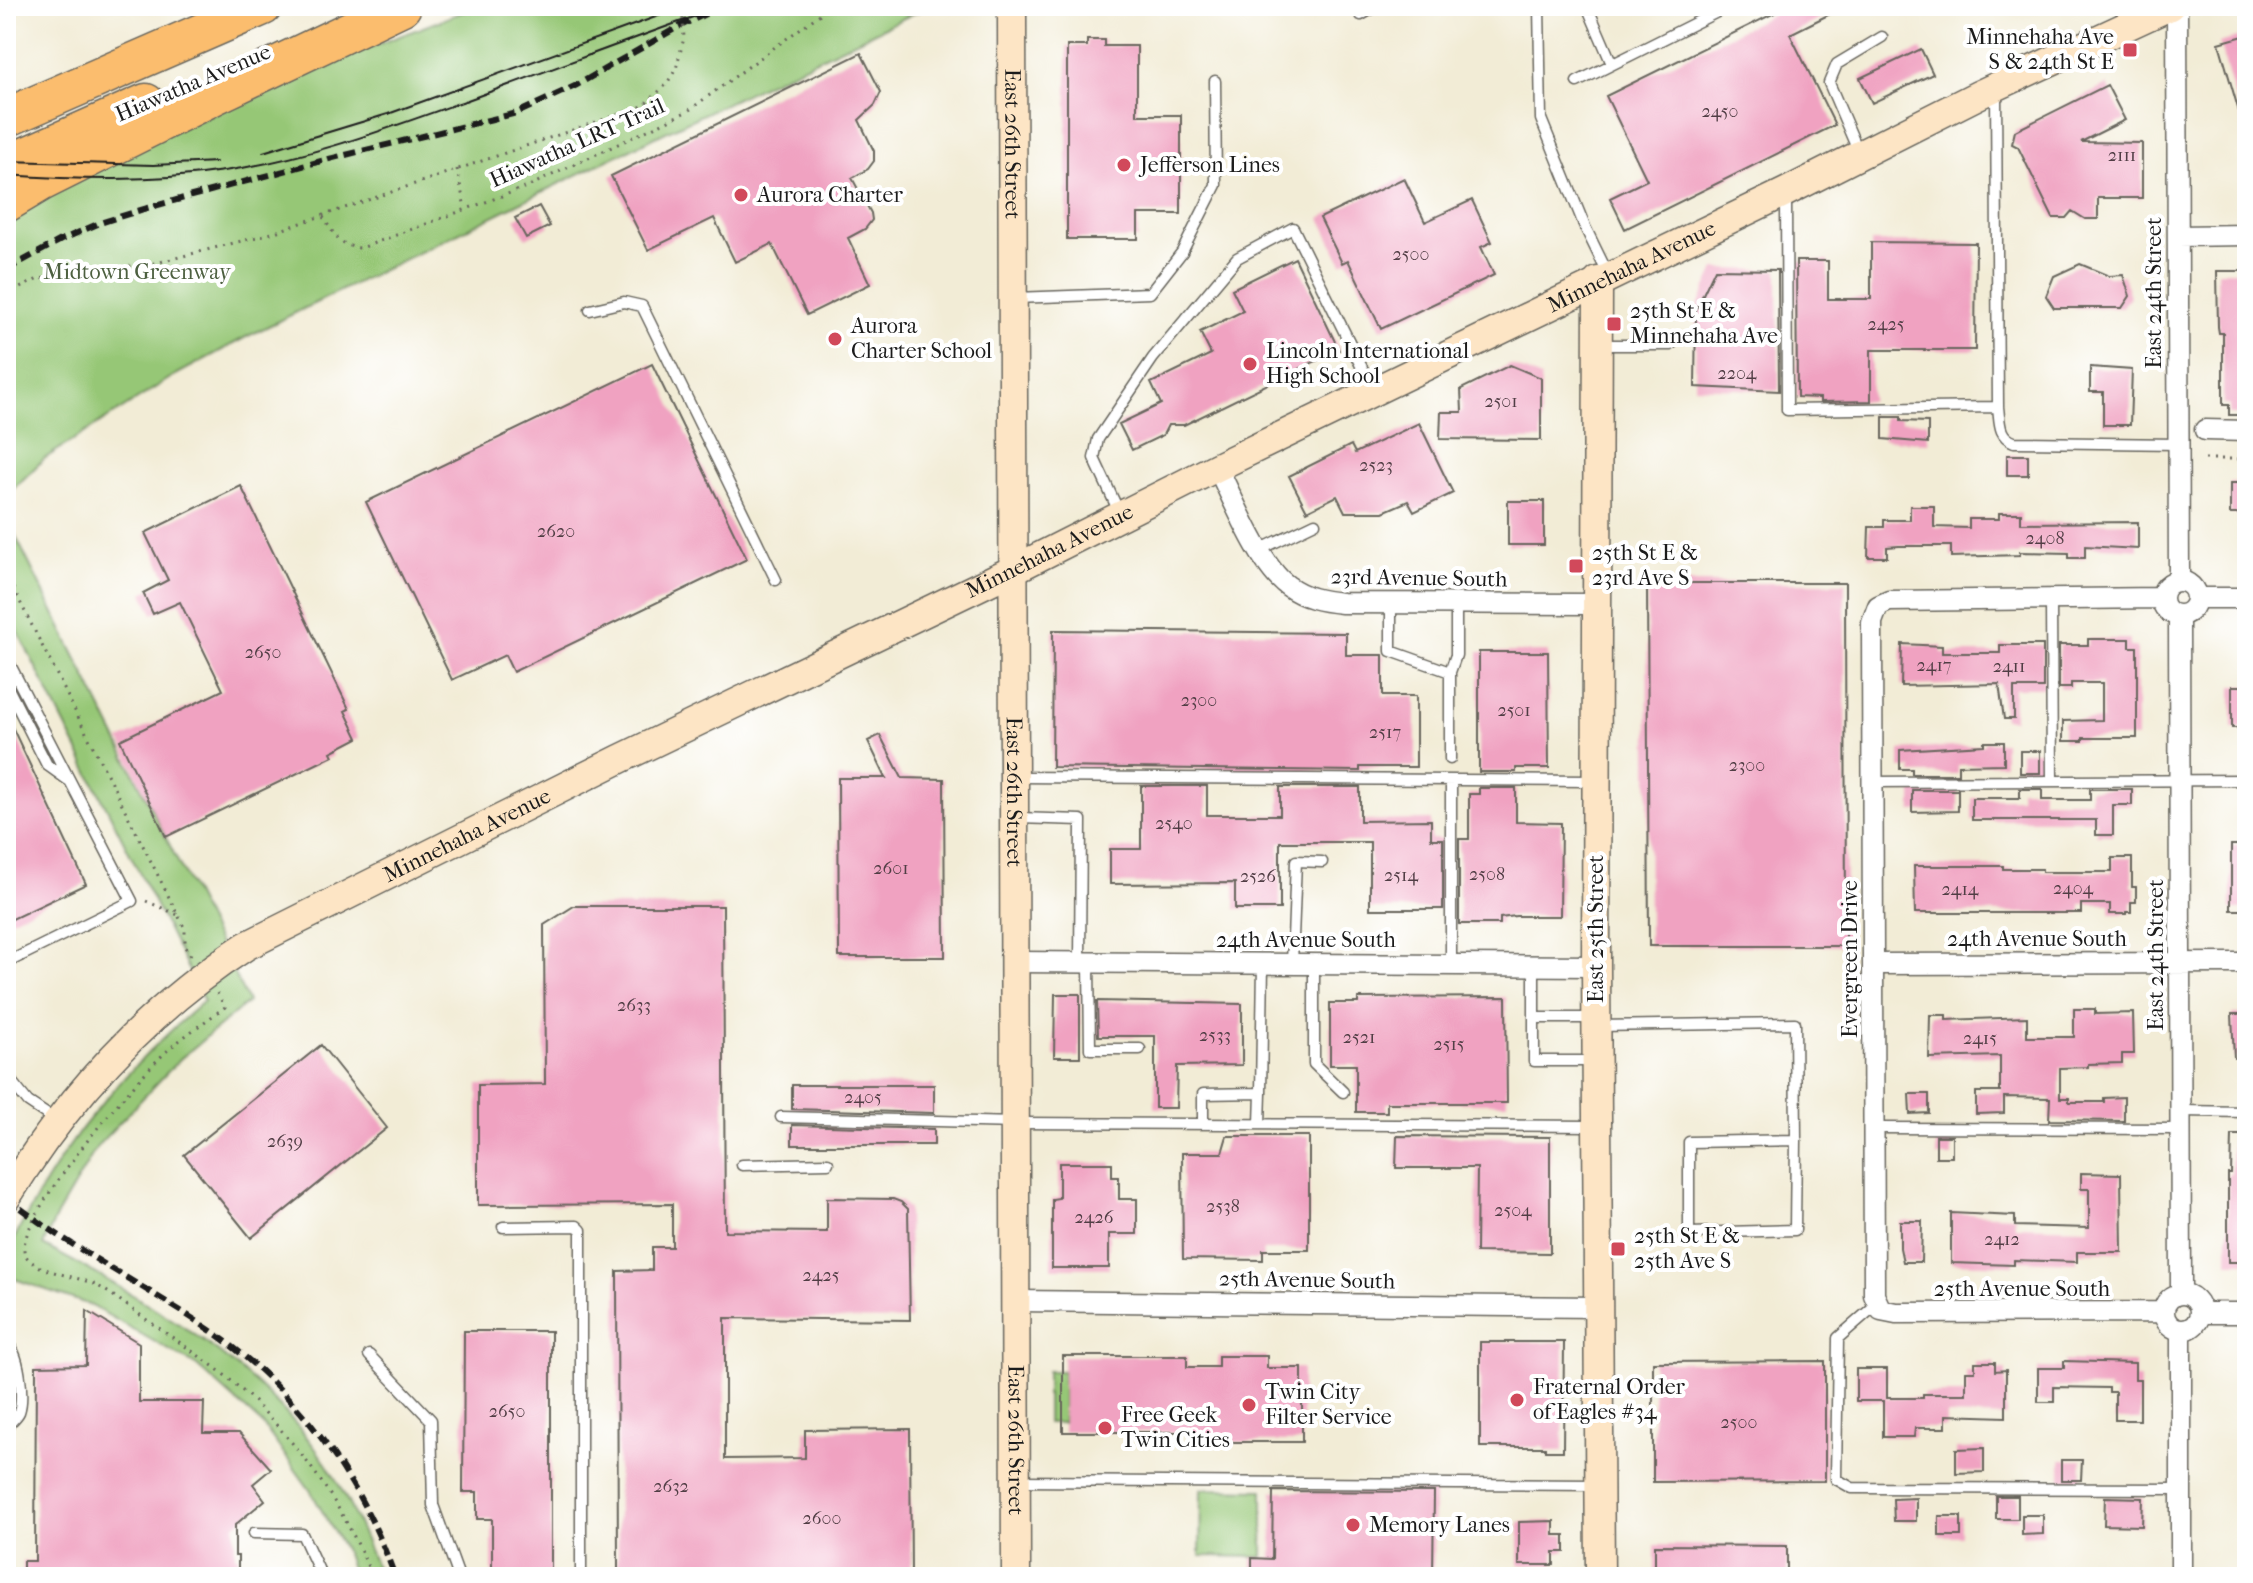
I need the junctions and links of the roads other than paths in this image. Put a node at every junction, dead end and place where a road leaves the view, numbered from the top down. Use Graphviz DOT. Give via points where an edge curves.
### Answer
graph roads {
  1 [pos="263,6"];
  2 [pos="382,6"];
  3 [pos="402,6"];
  4 [pos="1012,6"];
  5 [pos="1377,6"];
  6 [pos="1539,6"];
  7 [pos="1587,6"];
  8 [pos="1729,6"];
  9 [pos="2170,6"];
  10 [pos="2177,6"];
  11 [pos="1361,15"];
  12 [pos="1882,37"];
  13 [pos="1612,64"];
  14 [pos="1215,81"];
  15 [pos="1577,82"];
  16 [pos="1996,87"];
  17 [pos="6,118"];
  18 [pos="1860,154"];
  19 [pos="6,165"];
  20 [pos="1786,192"];
  21 [pos="6,203"];
  22 [pos="2247,235"];
  23 [pos="2178,236"];
  24 [pos="1604,279"];
  25 [pos="1013,298"];
  26 [pos="590,310"];
  27 [pos="1598,345"];
  28 [pos="1671,345"];
  29 [pos="1373,391"];
  30 [pos="1998,407"];
  31 [pos="2205,430"];
  32 [pos="2247,431"];
  33 [pos="2178,444"];
  34 [pos="1217,467"];
  35 [pos="1120,516"];
  36 [pos="1315,523"];
  37 [pos="1259,550"];
  38 [pos="1015,569"];
  39 [pos="776,580"];
  40 [pos="2179,581"];
  41 [pos="2162,598"];
  42 [pos="2196,598"];
  43 [pos="2247,598"];
  44 [pos="2051,599"];
  45 [pos="1391,603"];
  46 [pos="1456,603"];
  47 [pos="1597,604"];
  48 [pos="2179,615"];
  49 [pos="6,657"];
  50 [pos="1450,672"];
  51 [pos="6,684"];
  52 [pos="1450,759"];
  53 [pos="1014,777"];
  54 [pos="1451,780"];
  55 [pos="2247,780"];
  56 [pos="69,781"];
  57 [pos="1596,781"];
  58 [pos="2052,781"];
  59 [pos="2179,781"];
  60 [pos="1872,782"];
  61 [pos="1014,818"];
  62 [pos="1322,862"];
  63 [pos="1015,962"];
  64 [pos="6,963"];
  65 [pos="1085,963"];
  66 [pos="2180,963"];
  67 [pos="2247,963"];
  68 [pos="1263,964"];
  69 [pos="1292,964"];
  70 [pos="1314,964"];
  71 [pos="1875,964"];
  72 [pos="1451,965"];
  73 [pos="1534,966"];
  74 [pos="1596,966"];
  75 [pos="1534,1018"];
  76 [pos="1596,1022"];
  77 [pos="1140,1049"];
  78 [pos="1596,1061"];
  79 [pos="6,1075"];
  80 [pos="1343,1092"];
  81 [pos="1261,1093"];
  82 [pos="2247,1112"];
  83 [pos="781,1117"];
  84 [pos="2181,1120"];
  85 [pos="57,1121"];
  86 [pos="1016,1123"];
  87 [pos="1203,1124"];
  88 [pos="1260,1124"];
  89 [pos="1596,1126"];
  90 [pos="1875,1128"];
  91 [pos="1796,1140"];
  92 [pos="828,1163"];
  93 [pos="742,1165"];
  94 [pos="6,1198"];
  95 [pos="503,1227"];
  96 [pos="2181,1294"];
  97 [pos="1016,1301"];
  98 [pos="1598,1307"];
  99 [pos="1879,1307"];
  100 [pos="2164,1312"];
  101 [pos="2200,1313"];
  102 [pos="2247,1313"];
  103 [pos="2181,1330"];
  104 [pos="6,1343"];
  105 [pos="369,1355"];
  106 [pos="6,1427"];
  107 [pos="1016,1481"];
  108 [pos="1600,1485"];
  109 [pos="2181,1489"];
  110 [pos="254,1533"];
  111 [pos="322,1577"];
  112 [pos="459,1577"];
  113 [pos="581,1577"];
  114 [pos="1016,1577"];
  115 [pos="1600,1577"];
  116 [pos="2181,1577"];
  1 -- 17 [label="highway, Hiawatha Avenue"];
  2 -- 19 [label="highway, Hiawatha Avenue" via="232,65"];
  3 -- 21 [label="highway"];
  4 -- 25 [label="street, East 26th Street"];
  5 -- 11 [label="lane"];
  6 -- 24 [label="lane" via="1541,119"];
  7 -- 13 [label="lane"];
  8 -- 13 [label="lane"];
  9 -- 16 [label="street, Minnehaha Avenue"];
  10 -- 23 [label="street, East 24th Street"];
  12 -- 18 [label="lane" via="1837,64 1829,83"];
  13 -- 15 [label="lane"];
  14 -- 25 [label="lane" via="1216,185 1182,252 1150,293"];
  16 -- 18 [label="street, Minnehaha Avenue"];
  16 -- 30 [label="lane"];
  18 -- 20 [label="street, Minnehaha Avenue"];
  20 -- 24 [label="street, Minnehaha Avenue"];
  20 -- 30 [label="lane" via="1787,410"];
  22 -- 23 [label="street"];
  23 -- 33 [label="street, East 24th Street"];
  24 -- 27 [label="street, East 25th Street"];
  24 -- 29 [label="street, Minnehaha Avenue"];
  25 -- 38 [label="street, East 26th Street"];
  26 -- 39 [label="lane" via="624,302 642,306"];
  27 -- 28 [label="lane"];
  27 -- 47 [label="street, East 25th Street"];
  29 -- 34 [label="street, Minnehaha Avenue"];
  29 -- 35 [label="lane" via="1293,228 1237,258 1153,358 1098,439 1094,458"];
  30 -- 33 [label="lane" via="2001,431 2014,442"];
  31 -- 32 [label="street"];
  33 -- 40 [label="street, East 24th Street"];
  34 -- 35 [label="street, Minnehaha Avenue"];
  34 -- 37 [label="street, 23rd Avenue South"];
  35 -- 38 [label="street, Minnehaha Avenue"];
  36 -- 37 [label="lane"];
  37 -- 45 [label="street, 23rd Avenue South" via="1286,585 1307,597"];
  38 -- 53 [label="street, East 26th Street"];
  38 -- 85 [label="street, Minnehaha Avenue" via="246,946 173,999"];
  40 -- 41 [label="street" via="2165,588"];
  40 -- 42 [label="street" via="2189,584"];
  41 -- 44 [label="street"];
  41 -- 48 [label="street" via="2166,608"];
  42 -- 43 [label="street"];
  42 -- 48 [label="street" via="2193,608"];
  44 -- 58 [label="lane"];
  44 -- 60 [label="street, Evergreen Drive" via="1889,601 1878,606 1872,622"];
  45 -- 46 [label="street, 23rd Avenue South"];
  45 -- 50 [label="lane" via="1391,651"];
  46 -- 47 [label="street, 23rd Avenue South"];
  46 -- 50 [label="lane" via="1456,655"];
  47 -- 57 [label="street, East 25th Street"];
  48 -- 59 [label="street, East 24th Street"];
  49 -- 56 [label="lane"];
  50 -- 52 [label="lane"];
  51 -- 56 [label="lane" via="47,765"];
  53 -- 54 [label="lane"];
  53 -- 61 [label="street, East 26th Street"];
  54 -- 57 [label="lane"];
  54 -- 72 [label="lane"];
  55 -- 59 [label="lane"];
  56 -- 64 [label="lane" via="132,901"];
  57 -- 74 [label="street, East 25th Street"];
  58 -- 59 [label="lane"];
  58 -- 60 [label="lane"];
  59 -- 66 [label="street, East 24th Street"];
  60 -- 71 [label="street, Evergreen Drive"];
  61 -- 63 [label="street, East 26th Street"];
  61 -- 65 [label="lane" via="1081,820"];
  62 -- 69 [label="lane" via="1296,861"];
  63 -- 65 [label="street, 24th Avenue South"];
  63 -- 86 [label="street, East 26th Street"];
  65 -- 68 [label="street, 24th Avenue South"];
  65 -- 77 [label="lane" via="1090,1049"];
  66 -- 67 [label="street, 24th Avenue South"];
  66 -- 71 [label="street, 24th Avenue South"];
  66 -- 84 [label="street, East 24th Street"];
  68 -- 69 [label="street, 24th Avenue South"];
  68 -- 81 [label="lane"];
  69 -- 70 [label="street, 24th Avenue South"];
  70 -- 72 [label="street, 24th Avenue South"];
  70 -- 80 [label="lane" via="1314,1064"];
  71 -- 90 [label="street, Evergreen Drive"];
  72 -- 73 [label="street, 24th Avenue South"];
  73 -- 74 [label="street, 24th Avenue South"];
  73 -- 75 [label="lane"];
  74 -- 76 [label="street, East 25th Street"];
  75 -- 76 [label="lane"];
  75 -- 78 [label="lane" via="1534,1061"];
  76 -- 78 [label="street, East 25th Street"];
  76 -- 91 [label="lane" via="1795,1023"];
  78 -- 89 [label="street, East 25th Street"];
  79 -- 85 [label="lane" via="28,1102"];
  81 -- 87 [label="lane" via="1203,1094"];
  81 -- 88 [label="lane"];
  82 -- 84 [label="lane"];
  83 -- 86 [label="lane"];
  84 -- 90 [label="lane"];
  84 -- 96 [label="street, East 24th Street"];
  85 -- 94 [label="street, Minnehaha Avenue"];
  86 -- 87 [label="lane"];
  86 -- 97 [label="street, East 26th Street"];
  87 -- 88 [label="lane"];
  88 -- 89 [label="lane"];
  89 -- 98 [label="street, East 25th Street"];
  90 -- 99 [label="street, Evergreen Drive" via="1874,1295"];
  91 -- 91 [label="lane" via="1689,1142 1689,1233 1795,1230"];
  92 -- 93 [label="lane"];
  95 -- 113 [label="lane" via="581,1230"];
  96 -- 100 [label="street" via="2171,1298"];
  96 -- 101 [label="street" via="2192,1297"];
  97 -- 98 [label="street, 25th Avenue South"];
  97 -- 107 [label="street, East 26th Street"];
  98 -- 108 [label="street, East 25th Street"];
  99 -- 100 [label="street, 25th Avenue South" via="1896,1313"];
  99 -- 109 [label="lane" via="1838,1338 1836,1479 1852,1488"];
  100 -- 103 [label="street" via="2167,1322"];
  101 -- 102 [label="street"];
  101 -- 103 [label="street" via="2191,1327"];
  103 -- 109 [label="street"];
  104 -- 106 [label="lane" via="19,1361 19,1412"];
  105 -- 112 [label="lane" via="431,1420 433,1505"];
  107 -- 108 [label="lane"];
  107 -- 114 [label="street, East 26th Street"];
  108 -- 115 [label="street, East 25th Street"];
  109 -- 116 [label="street"];
  110 -- 111 [label="lane" via="302,1534"];
}
